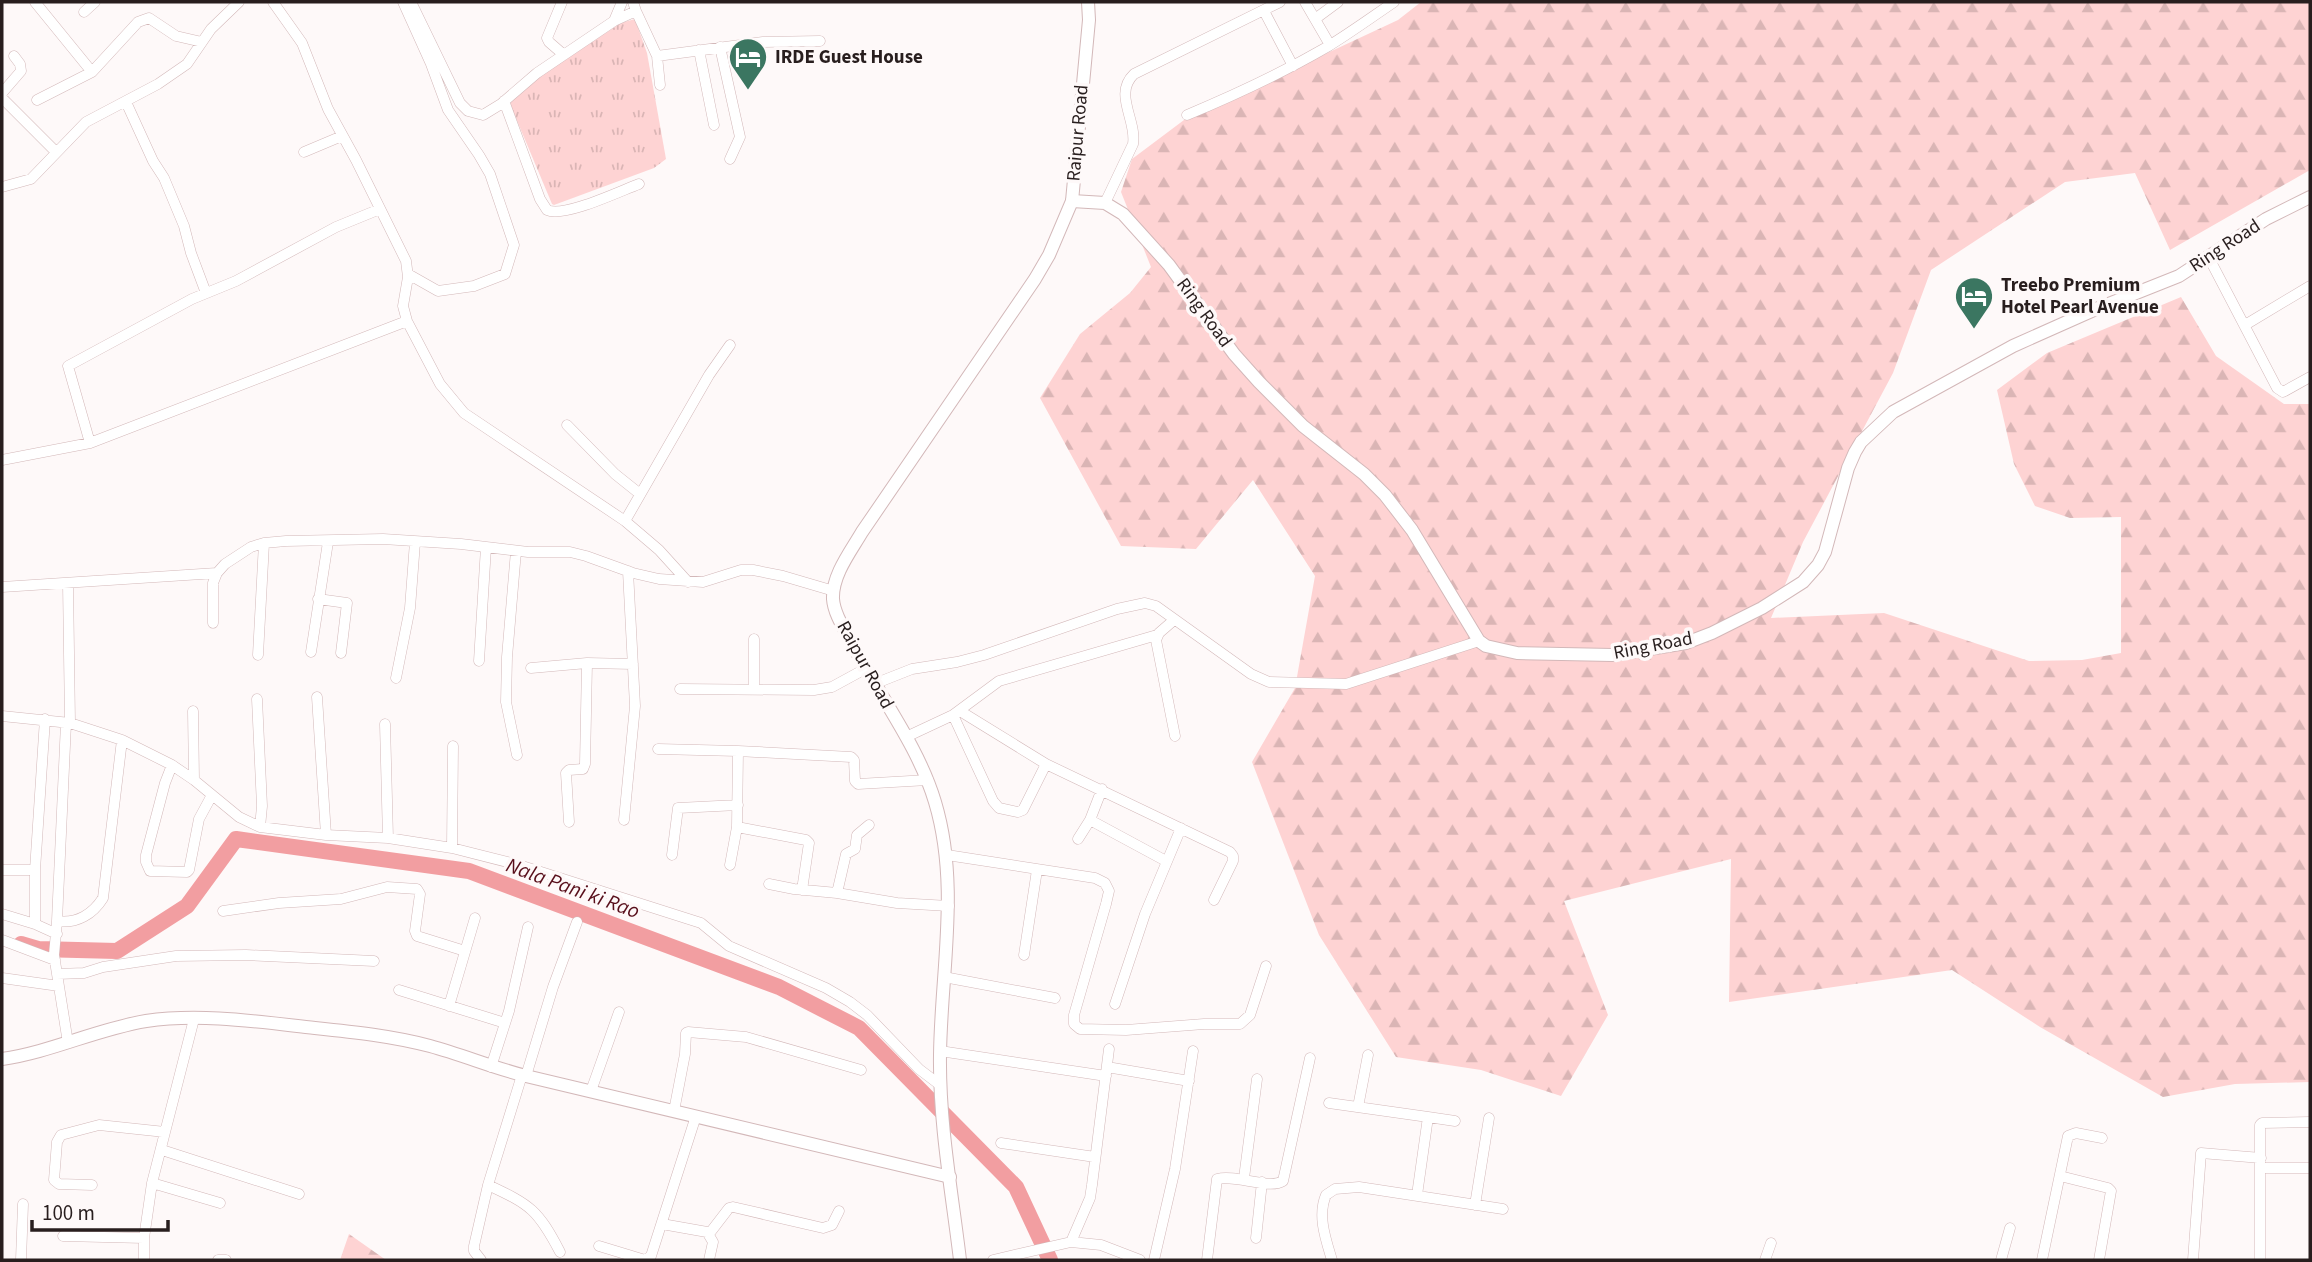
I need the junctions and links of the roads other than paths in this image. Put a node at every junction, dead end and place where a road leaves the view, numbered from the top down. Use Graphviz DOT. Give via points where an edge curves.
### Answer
graph roads {
  1 [pos="35,2"];
  2 [pos="95,2"];
  3 [pos="240,2"];
  4 [pos="273,2"];
  5 [pos="403,2"];
  6 [pos="411,2"];
  7 [pos="562,2"];
  8 [pos="622,2"];
  9 [pos="1088,2"];
  10 [pos="1280,2"];
  11 [pos="1305,2"];
  12 [pos="1338,2"];
  13 [pos="1394,2"];
  14 [pos="635,7"];
  15 [pos="1264,11"];
  16 [pos="84,12"];
  17 [pos="1315,19"];
  18 [pos="614,22"];
  19 [pos="820,41"];
  20 [pos="202,42"];
  21 [pos="1330,45"];
  22 [pos="720,47"];
  23 [pos="699,50"];
  24 [pos="564,55"];
  25 [pos="14,56"];
  26 [pos="657,56"];
  27 [pos="1293,66"];
  28 [pos="92,72"];
  29 [pos="660,85"];
  30 [pos="2,96"];
  31 [pos="37,100"];
  32 [pos="504,101"];
  33 [pos="126,102"];
  34 [pos="1187,115"];
  35 [pos="715,125"];
  36 [pos="342,136"];
  37 [pos="56,152"];
  38 [pos="304,152"];
  39 [pos="730,159"];
  40 [pos="639,184"];
  41 [pos="2,187"];
  42 [pos="2310,197"];
  43 [pos="1072,201"];
  44 [pos="1105,203"];
  45 [pos="380,209"];
  46 [pos="2208,258"];
  47 [pos="408,274"];
  48 [pos="2310,286"];
  49 [pos="206,293"];
  50 [pos="407,321"];
  51 [pos="2245,325"];
  52 [pos="730,345"];
  53 [pos="2310,377"];
  54 [pos="567,425"];
  55 [pos="90,443"];
  56 [pos="2,460"];
  57 [pos="640,494"];
  58 [pos="625,521"];
  59 [pos="328,542"];
  60 [pos="415,542"];
  61 [pos="264,543"];
  62 [pos="486,547"];
  63 [pos="516,551"];
  64 [pos="628,571"];
  65 [pos="217,573"];
  66 [pos="688,582"];
  67 [pos="68,583"];
  68 [pos="2,587"];
  69 [pos="834,591"];
  70 [pos="318,599"];
  71 [pos="1174,620"];
  72 [pos="212,623"];
  73 [pos="1157,635"];
  74 [pos="754,639"];
  75 [pos="1479,641"];
  76 [pos="311,652"];
  77 [pos="341,653"];
  78 [pos="258,655"];
  79 [pos="479,661"];
  80 [pos="587,663"];
  81 [pos="633,664"];
  82 [pos="531,668"];
  83 [pos="865,669"];
  84 [pos="396,678"];
  85 [pos="874,684"];
  86 [pos="754,688"];
  87 [pos="680,689"];
  88 [pos="317,697"];
  89 [pos="257,699"];
  90 [pos="193,711"];
  91 [pos="956,713"];
  92 [pos="2,716"];
  93 [pos="44,719"];
  94 [pos="68,723"];
  95 [pos="385,724"];
  96 [pos="1175,736"];
  97 [pos="906,737"];
  98 [pos="122,740"];
  99 [pos="453,746"];
  100 [pos="658,748"];
  101 [pos="738,751"];
  102 [pos="517,755"];
  103 [pos="1046,764"];
  104 [pos="172,765"];
  105 [pos="194,780"];
  106 [pos="928,780"];
  107 [pos="1102,789"];
  108 [pos="212,794"];
  109 [pos="738,805"];
  110 [pos="624,820"];
  111 [pos="1090,820"];
  112 [pos="569,822"];
  113 [pos="869,825"];
  114 [pos="260,827"];
  115 [pos="737,827"];
  116 [pos="1181,828"];
  117 [pos="326,835"];
  118 [pos="388,838"];
  119 [pos="1078,839"];
  120 [pos="452,848"];
  121 [pos="672,855"];
  122 [pos="947,855"];
  123 [pos="1166,861"];
  124 [pos="730,865"];
  125 [pos="2,870"];
  126 [pos="35,870"];
  127 [pos="1037,870"];
  128 [pos="769,884"];
  129 [pos="802,890"];
  130 [pos="837,892"];
  131 [pos="1214,900"];
  132 [pos="949,906"];
  133 [pos="223,911"];
  134 [pos="2,914"];
  135 [pos="475,918"];
  136 [pos="57,922"];
  137 [pos="577,922"];
  138 [pos="35,923"];
  139 [pos="528,927"];
  140 [pos="56,935"];
  141 [pos="2,940"];
  142 [pos="465,951"];
  143 [pos="1024,955"];
  144 [pos="55,958"];
  145 [pos="373,961"];
  146 [pos="1266,966"];
  147 [pos="57,974"];
  148 [pos="944,977"];
  149 [pos="2,978"];
  150 [pos="58,986"];
  151 [pos="399,990"];
  152 [pos="1055,998"];
  153 [pos="1115,1004"];
  154 [pos="449,1006"];
  155 [pos="619,1012"];
  156 [pos="194,1019"];
  157 [pos="505,1023"];
  158 [pos="68,1043"];
  159 [pos="1109,1049"];
  160 [pos="940,1051"];
  161 [pos="1193,1051"];
  162 [pos="1368,1055"];
  163 [pos="1310,1058"];
  164 [pos="2,1059"];
  165 [pos="491,1067"];
  166 [pos="862,1070"];
  167 [pos="1106,1072"];
  168 [pos="524,1075"];
  169 [pos="1257,1079"];
  170 [pos="1189,1081"];
  171 [pos="941,1088"];
  172 [pos="591,1091"];
  173 [pos="1329,1102"];
  174 [pos="1358,1107"];
  175 [pos="674,1111"];
  176 [pos="695,1116"];
  177 [pos="1428,1117"];
  178 [pos="1489,1118"];
  179 [pos="1455,1121"];
  180 [pos="2310,1122"];
  181 [pos="165,1132"];
  182 [pos="2102,1138"];
  183 [pos="1001,1143"];
  184 [pos="162,1150"];
  185 [pos="1095,1157"];
  186 [pos="2261,1163"];
  187 [pos="2310,1168"];
  188 [pos="2060,1176"];
  189 [pos="950,1177"];
  190 [pos="1244,1178"];
  191 [pos="1262,1182"];
  192 [pos="152,1183"];
  193 [pos="93,1185"];
  194 [pos="488,1185"];
  195 [pos="299,1194"];
  196 [pos="1417,1195"];
  197 [pos="220,1203"];
  198 [pos="23,1204"];
  199 [pos="1475,1205"];
  200 [pos="1503,1209"];
  201 [pos="839,1212"];
  202 [pos="662,1224"];
  203 [pos="2010,1228"];
  204 [pos="709,1234"];
  205 [pos="63,1236"];
  206 [pos="144,1238"];
  207 [pos="1256,1238"];
  208 [pos="1071,1242"];
  209 [pos="1771,1243"];
  210 [pos="599,1246"];
  211 [pos="560,1252"];
  212 [pos="1013,1258"];
  213 [pos="21,1260"];
  214 [pos="145,1260"];
  215 [pos="218,1260"];
  216 [pos="226,1260"];
  217 [pos="481,1260"];
  218 [pos="709,1260"];
  219 [pos="960,1260"];
  220 [pos="993,1260"];
  221 [pos="1140,1260"];
  222 [pos="1154,1260"];
  223 [pos="1207,1260"];
  224 [pos="1332,1260"];
  225 [pos="1765,1260"];
  226 [pos="2001,1260"];
  227 [pos="2042,1260"];
  228 [pos="2099,1260"];
  229 [pos="2193,1260"];
  230 [pos="2260,1260"];
  1 -- 28 [label="street"];
  2 -- 16 [label="street"];
  3 -- 20 [label="street"];
  4 -- 36 [label="street" via="302,43"];
  5 -- 47 [label="street" via="451,116 486,166 514,245 505,274 474,286 438,291"];
  6 -- 32 [label="street" via="463,107 483,115"];
  7 -- 24 [label="street" via="547,38"];
  8 -- 18 [label="street"];
  9 -- 43 [label="street, Raipur Road"];
  10 -- 15 [label="street"];
  11 -- 17 [label="street"];
  12 -- 17 [label="street"];
  13 -- 21 [label="street"];
  14 -- 18 [label="street"];
  14 -- 26 [label="street"];
  15 -- 27 [label="street"];
  15 -- 44 [label="street" via="1128,79 1124,93 1135,135"];
  17 -- 21 [label="street"];
  18 -- 24 [label="street"];
  19 -- 22 [label="street"];
  20 -- 28 [label="street" via="176,36 147,17"];
  20 -- 33 [label="street" via="187,64"];
  21 -- 27 [label="street"];
  22 -- 23 [label="street"];
  22 -- 39 [label="street" via="740,137"];
  23 -- 26 [label="street"];
  23 -- 35 [label="street"];
  24 -- 32 [label="street"];
  25 -- 30 [label="street" via="21,71"];
  26 -- 29 [label="street"];
  27 -- 34 [label="street"];
  28 -- 31 [label="street"];
  30 -- 37 [label="street"];
  32 -- 40 [label="street" via="547,210 571,209"];
  33 -- 37 [label="street" via="86,122"];
  33 -- 49 [label="street" via="164,178"];
  36 -- 38 [label="street"];
  36 -- 45 [label="street"];
  37 -- 41 [label="street" via="31,179"];
  42 -- 46 [label="street, Ring Road" via="2266,219"];
  43 -- 44 [label="street"];
  43 -- 69 [label="street, Raipur Road" via="1035,279 862,532 840,570"];
  44 -- 75 [label="street, Ring Road" via="1123,214 1154,247 1259,382 1385,495 1412,530"];
  45 -- 47 [label="street"];
  45 -- 49 [label="street"];
  46 -- 51 [label="street"];
  46 -- 75 [label="street, Ring Road" via="2179,276 2013,346 1893,412 1855,452 1818,565 1803,582 1762,608 1686,643 1612,655 1517,653"];
  47 -- 50 [label="street"];
  48 -- 51 [label="street"];
  49 -- 55 [label="street" via="68,366"];
  50 -- 55 [label="street"];
  50 -- 58 [label="street" via="440,384 464,414"];
  51 -- 53 [label="street" via="2280,391"];
  52 -- 57 [label="street"];
  54 -- 57 [label="street"];
  55 -- 56 [label="street"];
  57 -- 58 [label="street"];
  58 -- 66 [label="street"];
  59 -- 60 [label="street"];
  59 -- 61 [label="street"];
  59 -- 70 [label="street"];
  60 -- 62 [label="street"];
  60 -- 84 [label="street" via="410,608"];
  61 -- 65 [label="street" via="239,554"];
  61 -- 78 [label="street"];
  62 -- 63 [label="street"];
  62 -- 79 [label="street"];
  63 -- 64 [label="street" via="581,554"];
  63 -- 102 [label="street" via="506,702"];
  64 -- 66 [label="street"];
  64 -- 81 [label="street"];
  65 -- 67 [label="street"];
  65 -- 72 [label="street"];
  66 -- 69 [label="street" via="753,570"];
  67 -- 68 [label="street"];
  67 -- 94 [label="street"];
  69 -- 83 [label="street, Raipur Road" via="835,608"];
  70 -- 76 [label="street"];
  70 -- 77 [label="street" via="347,603"];
  71 -- 73 [label="street"];
  71 -- 75 [label="street" via="1269,682 1346,684"];
  71 -- 85 [label="street" via="1156,606 1135,604 984,655 912,669"];
  73 -- 91 [label="street" via="1006,678"];
  73 -- 96 [label="street"];
  74 -- 86 [label="street"];
  80 -- 81 [label="street"];
  80 -- 82 [label="street"];
  80 -- 112 [label="street" via="585,764 582,770 566,773"];
  81 -- 110 [label="street" via="634,726"];
  83 -- 85 [label="street, Raipur Road"];
  83 -- 86 [label="street" via="832,687"];
  85 -- 97 [label="street, Raipur Road"];
  86 -- 87 [label="street"];
  88 -- 117 [label="street"];
  89 -- 114 [label="street"];
  90 -- 105 [label="street"];
  91 -- 97 [label="street"];
  91 -- 103 [label="street"];
  91 -- 103 [label="street" via="1001,810 1023,810"];
  92 -- 93 [label="street"];
  93 -- 94 [label="street"];
  93 -- 126 [label="street"];
  94 -- 98 [label="street"];
  94 -- 136 [label="street"];
  95 -- 118 [label="street"];
  97 -- 106 [label="street, Raipur Road"];
  98 -- 104 [label="street"];
  98 -- 136 [label="street" via="103,898 81,919"];
  99 -- 120 [label="street"];
  100 -- 101 [label="street"];
  101 -- 106 [label="street" via="851,757 858,785"];
  101 -- 109 [label="street"];
  103 -- 107 [label="street"];
  104 -- 105 [label="street"];
  104 -- 108 [label="street" via="146,855 150,871 189,870 199,819"];
  105 -- 108 [label="street"];
  106 -- 122 [label="street, Raipur Road"];
  107 -- 111 [label="street"];
  107 -- 116 [label="street"];
  108 -- 114 [label="street" via="239,817"];
  109 -- 115 [label="street"];
  109 -- 121 [label="street" via="678,808"];
  111 -- 119 [label="street"];
  111 -- 123 [label="street"];
  113 -- 130 [label="street" via="857,835 855,849 846,854"];
  114 -- 117 [label="street"];
  115 -- 124 [label="street"];
  115 -- 129 [label="street" via="808,841"];
  116 -- 123 [label="street"];
  116 -- 131 [label="street" via="1233,856"];
  117 -- 118 [label="street"];
  118 -- 120 [label="street"];
  120 -- 171 [label="street" via="701,923 736,950 850,1002"];
  122 -- 127 [label="street"];
  122 -- 132 [label="street, Raipur Road"];
  123 -- 153 [label="street"];
  125 -- 126 [label="street"];
  126 -- 138 [label="street"];
  127 -- 143 [label="street"];
  127 -- 146 [label="street" via="1095,878 1108,887 1076,1005 1073,1021 1080,1030 1240,1024 1250,1015"];
  128 -- 129 [label="street"];
  129 -- 130 [label="street"];
  130 -- 132 [label="street"];
  132 -- 148 [label="street, Raipur Road"];
  133 -- 142 [label="street" via="407,887 420,894 417,936"];
  134 -- 138 [label="street"];
  135 -- 142 [label="street"];
  136 -- 140 [label="street"];
  137 -- 168 [label="street"];
  138 -- 140 [label="street"];
  139 -- 157 [label="street"];
  140 -- 144 [label="street"];
  141 -- 144 [label="street"];
  142 -- 154 [label="street"];
  144 -- 147 [label="street"];
  145 -- 147 [label="street" via="176,956"];
  147 -- 150 [label="street"];
  148 -- 152 [label="street"];
  148 -- 160 [label="street, Raipur Road"];
  149 -- 150 [label="street"];
  150 -- 158 [label="street"];
  151 -- 154 [label="street"];
  154 -- 157 [label="street"];
  155 -- 172 [label="street"];
  156 -- 158 [label="street" via="132,1024"];
  156 -- 165 [label="street" via="386,1036 433,1046"];
  156 -- 181 [label="street"];
  157 -- 165 [label="street"];
  158 -- 164 [label="street"];
  159 -- 167 [label="street"];
  160 -- 167 [label="street"];
  160 -- 171 [label="street, Raipur Road"];
  161 -- 170 [label="street"];
  162 -- 174 [label="street"];
  163 -- 191 [label="street" via="1285,1177 1278,1184"];
  165 -- 168 [label="street"];
  166 -- 175 [label="street" via="746,1037 688,1032"];
  167 -- 170 [label="street"];
  167 -- 185 [label="street"];
  168 -- 172 [label="street"];
  168 -- 194 [label="street"];
  169 -- 190 [label="street"];
  170 -- 222 [label="street"];
  171 -- 189 [label="street, Raipur Road"];
  172 -- 175 [label="street"];
  173 -- 174 [label="street"];
  174 -- 177 [label="street"];
  175 -- 176 [label="street"];
  176 -- 189 [label="street"];
  176 -- 202 [label="street"];
  177 -- 179 [label="street"];
  177 -- 196 [label="street"];
  178 -- 199 [label="street"];
  180 -- 186 [label="street" via="2261,1124"];
  181 -- 184 [label="street"];
  181 -- 193 [label="street" via="99,1125 61,1135 54,1180"];
  182 -- 188 [label="street" via="2070,1134"];
  183 -- 185 [label="street"];
  184 -- 192 [label="street"];
  184 -- 195 [label="street"];
  185 -- 208 [label="street" via="1090,1198"];
  186 -- 187 [label="street"];
  186 -- 229 [label="street" via="2201,1153"];
  186 -- 230 [label="street"];
  188 -- 227 [label="street"];
  188 -- 228 [label="street" via="2111,1191"];
  189 -- 219 [label="street, Raipur Road"];
  190 -- 191 [label="street"];
  190 -- 223 [label="street" via="1216,1180"];
  191 -- 207 [label="street"];
  192 -- 197 [label="street"];
  192 -- 206 [label="street"];
  194 -- 211 [label="street" via="530,1207"];
  194 -- 217 [label="street" via="474,1246"];
  196 -- 199 [label="street"];
  196 -- 224 [label="street" via="1359,1187 1330,1192 1324,1200 1323,1220"];
  198 -- 213 [label="street"];
  199 -- 200 [label="street"];
  201 -- 204 [label="street" via="832,1225 823,1228 730,1207"];
  202 -- 204 [label="street"];
  202 -- 210 [label="street" via="648,1259"];
  203 -- 226 [label="street"];
  204 -- 218 [label="street" via="713,1242"];
  205 -- 206 [label="street"];
  206 -- 214 [label="street"];
  208 -- 212 [label="street"];
  208 -- 221 [label="street" via="1101,1245"];
  209 -- 225 [label="street"];
  212 -- 220 [label="street"];
  215 -- 216 [label="street"];
}
